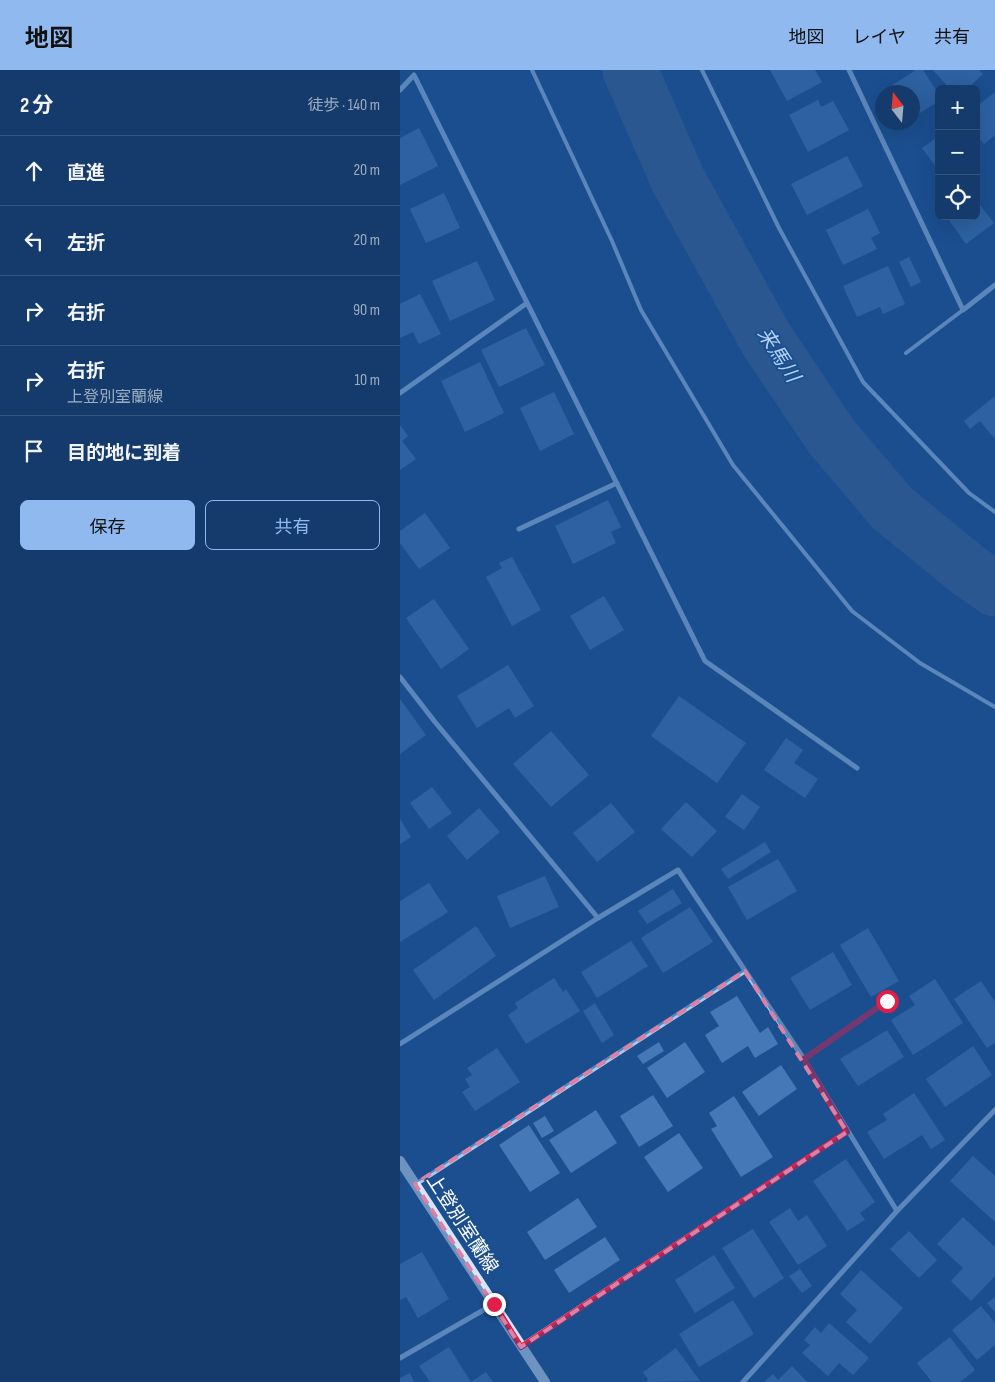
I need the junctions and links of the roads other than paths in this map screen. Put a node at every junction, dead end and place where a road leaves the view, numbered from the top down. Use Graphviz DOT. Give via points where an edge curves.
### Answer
graph roads {
  1 [pos="532,70"];
  2 [pos="702,70"];
  3 [pos="849,70"];
  4 [pos="400,90"];
  5 [pos="995,285"];
  6 [pos="527,303"];
  7 [pos="963,310"];
  8 [pos="906,353"];
  9 [pos="400,394"];
  10 [pos="617,483"];
  11 [pos="995,512"];
  12 [pos="519,529"];
  13 [pos="400,677"];
  14 [pos="995,707"];
  15 [pos="857,768"];
  16 [pos="598,918"];
  17 [pos="745,971"];
  18 [pos="887,1001"];
  19 [pos="400,1044"];
  20 [pos="804,1059"];
  21 [pos="995,1110"];
  22 [pos="847,1132"];
  23 [pos="400,1162"];
  24 [pos="415,1184"];
  25 [pos="897,1211"];
  26 [pos="494,1304"];
  27 [pos="521,1347"];
  28 [pos="400,1358"];
  29 [pos="544,1382"];
  30 [pos="743,1382"];
  1 -- 14 [label="lane" via="641,310 733,465 852,611 920,663"];
  2 -- 11 [label="lane" via="779,228 863,382 969,493"];
  3 -- 7 [label="street"];
  4 -- 6 [label="street" via="414,75"];
  5 -- 7 [label="street"];
  6 -- 9 [label="street"];
  6 -- 10 [label="street"];
  7 -- 8 [label="lane"];
  10 -- 12 [label="street"];
  10 -- 15 [label="street" via="705,661"];
  13 -- 16 [label="street"];
  16 -- 17 [label="street" via="678,870"];
  16 -- 19 [label="street"];
  17 -- 20 [label="street"];
  17 -- 24 [label="street"];
  18 -- 20 [label="lane"];
  20 -- 22 [label="street"];
  21 -- 25 [label="street"];
  22 -- 25 [label="street"];
  22 -- 27 [label="street"];
  23 -- 24 [label="main road, 上登別室蘭線"];
  24 -- 26 [label="main road, 上登別室蘭線"];
  25 -- 30 [label="street"];
  26 -- 27 [label="main road, 上登別室蘭線"];
  26 -- 28 [label="street"];
  27 -- 29 [label="main road, 上登別室蘭線"];
}
